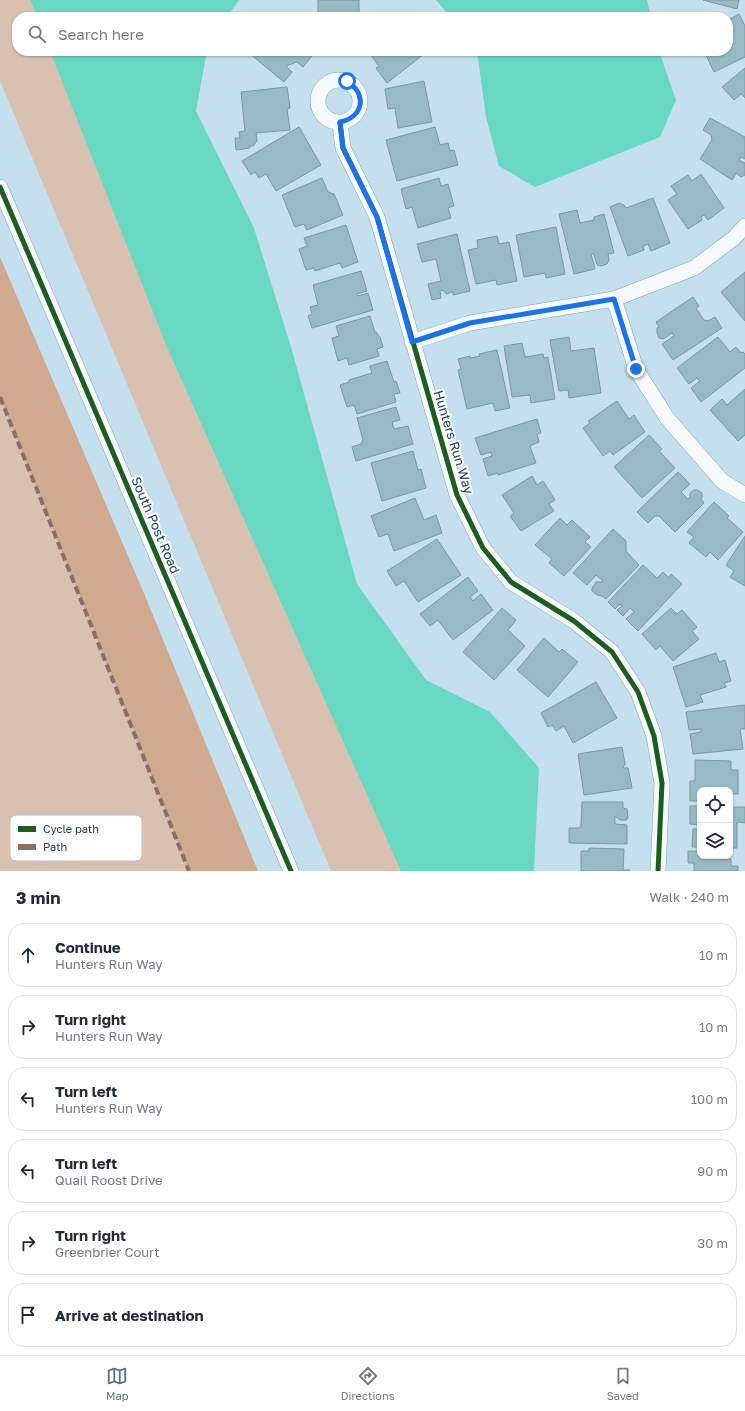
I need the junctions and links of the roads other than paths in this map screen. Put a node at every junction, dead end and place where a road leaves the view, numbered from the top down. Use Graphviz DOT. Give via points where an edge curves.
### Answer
graph roads {
  1 [pos="340,122"];
  2 [pos="0,187"];
  3 [pos="745,226"];
  4 [pos="614,299"];
  5 [pos="412,342"];
  6 [pos="745,496"];
  7 [pos="291,871"];
  8 [pos="658,871"];
  1 -- 5 [label="street, Hunters Run Way" via="343,148 377,217"];
  2 -- 7 [label="street, South Post Road"];
  3 -- 4 [label="street" via="734,238 694,268"];
  4 -- 5 [label="street" via="470,323"];
  4 -- 6 [label="street" via="636,369 667,418 722,481"];
  5 -- 8 [label="street, Hunters Run Way" via="457,495 483,548 511,582 574,621 612,652 638,692 654,736 662,783"];
}
